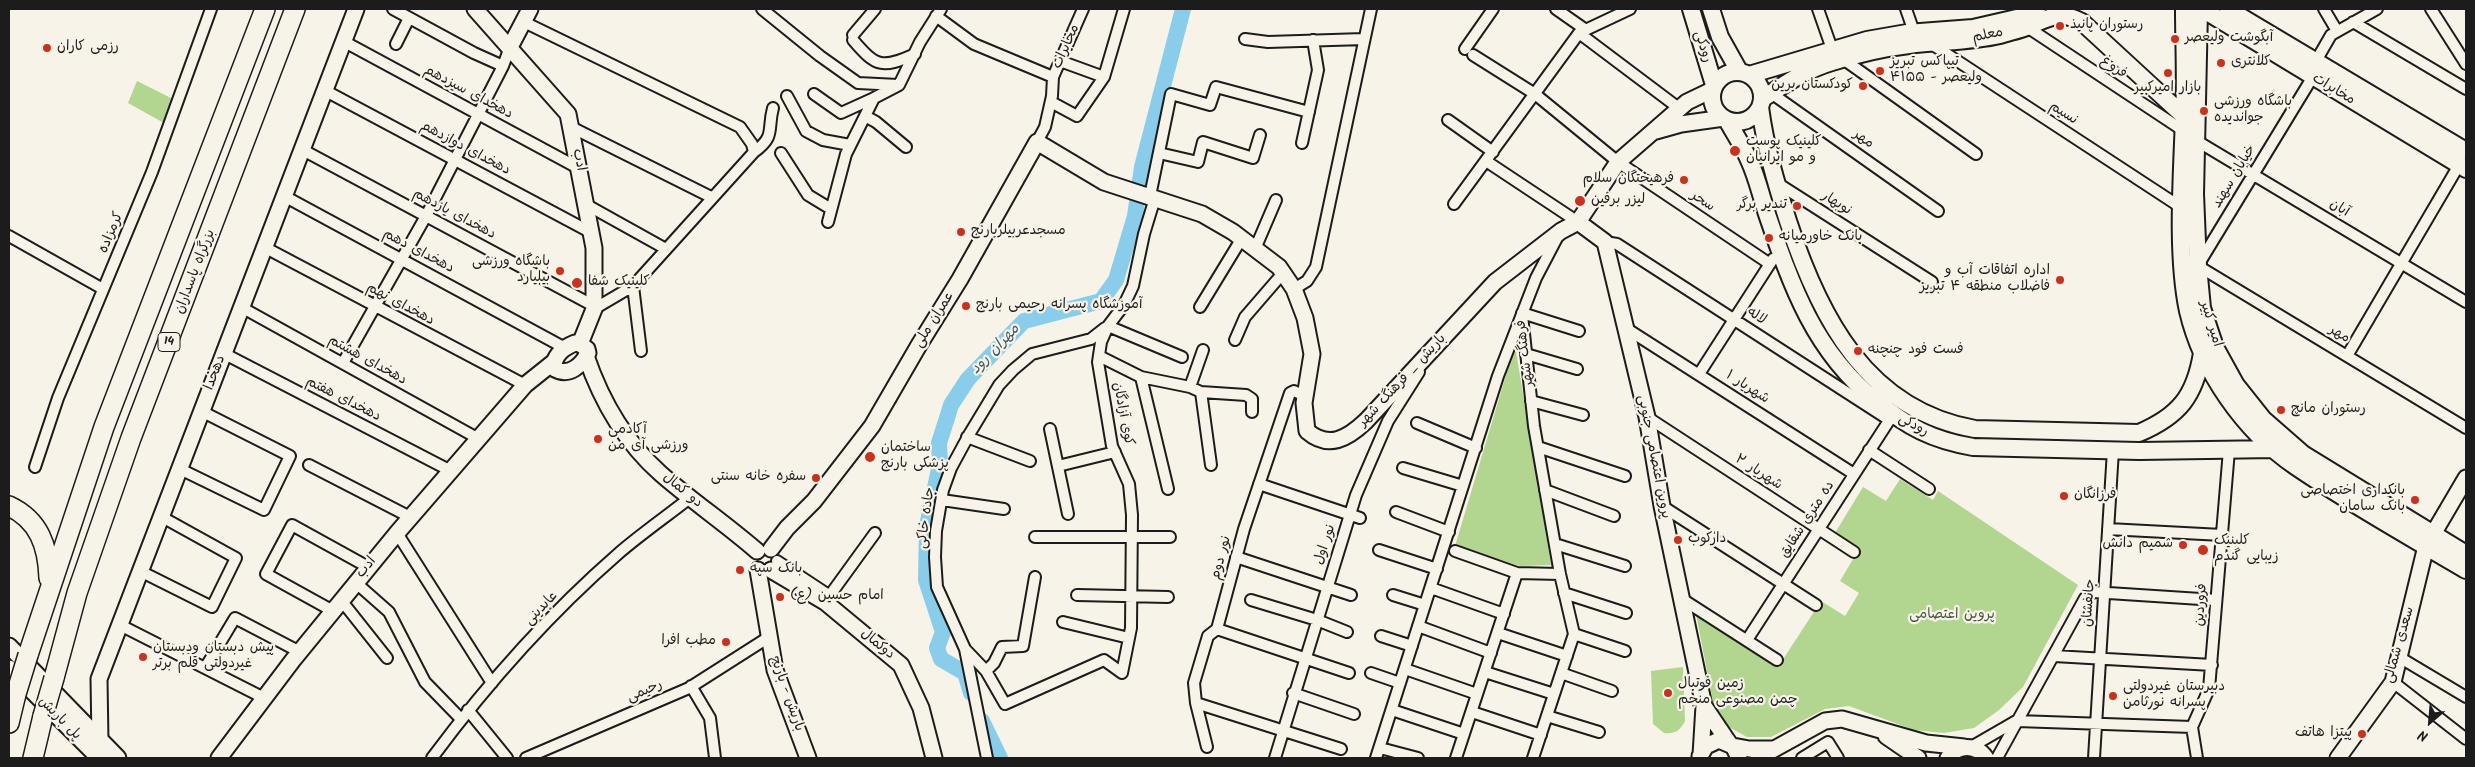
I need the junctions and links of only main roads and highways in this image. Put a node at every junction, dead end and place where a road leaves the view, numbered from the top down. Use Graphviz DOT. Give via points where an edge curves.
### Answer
graph roads {
  1 [pos="265,9"];
  2 [pos="295,9"];
  3 [pos="356,9"];
  4 [pos="475,9"];
  5 [pos="1691,9"];
  6 [pos="1711,9"];
  7 [pos="2037,9"];
  8 [pos="2184,9"];
  9 [pos="2200,9"];
  10 [pos="2228,9"];
  11 [pos="527,15"];
  12 [pos="510,47"];
  13 [pos="1838,54"];
  14 [pos="1744,73"];
  15 [pos="1713,87"];
  16 [pos="1764,100"];
  17 [pos="1726,119"];
  18 [pos="2189,121"];
  19 [pos="1650,133"];
  20 [pos="2425,135"];
  21 [pos="1037,142"];
  22 [pos="2464,162"];
  23 [pos="1578,222"];
  24 [pos="2190,266"];
  25 [pos="1818,300"];
  26 [pos="1802,306"];
  27 [pos="583,350"];
  28 [pos="2202,353"];
  29 [pos="561,367"];
  30 [pos="601,395"];
  31 [pos="1916,410"];
  32 [pos="1907,425"];
  33 [pos="2276,449"];
  34 [pos="2466,478"];
  35 [pos="9,506"];
  36 [pos="2430,540"];
  37 [pos="2466,554"];
  38 [pos="764,559"];
  39 [pos="2466,570"];
  40 [pos="49,587"];
  41 [pos="9,646"];
  42 [pos="9,668"];
  43 [pos="12,700"];
  44 [pos="1704,706"];
  45 [pos="9,723"];
  46 [pos="1877,729"];
  47 [pos="100,741"];
  48 [pos="1968,747"];
  49 [pos="1734,749"];
  50 [pos="1772,749"];
  51 [pos="1700,756"];
  52 [pos="2343,757"];
  53 [pos="33,758"];
  54 [pos="99,758"];
  55 [pos="118,758"];
  56 [pos="219,758"];
  57 [pos="808,758"];
  58 [pos="934,758"];
  59 [pos="1758,758"];
  60 [pos="1918,758"];
  61 [pos="1948,758"];
  62 [pos="1986,758"];
  1 -- 40 [label="highway, بزرگراه پاسداران / 14" via="104,427"];
  2 -- 53 [label="highway, بزرگراه پاسداران / 14, bridge" via="131,438 77,593"];
  3 -- 47 [label="main road, دهخدا" via="99,679"];
  4 -- 12 [label="main road, ادب"];
  5 -- 15 [label="main road, رودکی"];
  6 -- 14 [label="main road, رودکی" via="1720,37"];
  7 -- 13 [label="main road, معلم" via="1973,28 1914,32 1867,40"];
  8 -- 18 [label="main road"];
  9 -- 18 [label="main road, امیر کبیر"];
  9 -- 20 [label="main road, مخابرات" via="2312,78"];
  10 -- 20 [label="main road, مخابرات" via="2316,61"];
  11 -- 12 [label="main road"];
  12 -- 27 [label="main road, ادب" via="568,114 594,248 594,308"];
  13 -- 14 [label="main road, معلم"];
  13 -- 16 [label="main road, معلم" via="1800,74"];
  13 -- 18 [label="main road, معلم" via="1974,40 2027,27 2054,15 2071,16 2082,22"];
  14 -- 15 [label="main road" via="1722,76"];
  14 -- 16 [label="main road" via="1758,82"];
  15 -- 17 [label="main road" via="1713,106"];
  15 -- 19 [label="main road"];
  16 -- 17 [label="main road" via="1746,120"];
  16 -- 25 [label="main road, رودکى" via="1770,166"];
  17 -- 19 [label="main road" via="1681,124"];
  17 -- 26 [label="main road, رودکى" via="1749,160 1779,250"];
  18 -- 24 [label="main road, امیر کبیر" via="2182,208"];
  18 -- 24 [label="main road, امیر کبیر" via="2198,141"];
  19 -- 23 [label="main road, باریش _ فرهنگ شهر" via="1618,162"];
  20 -- 22 [label="main road, مخابرات"];
  21 -- 23 [label="main road, باریش _ فرهنگ شهر" via="1104,182 1202,214 1242,238 1282,273 1294,289 1305,318 1312,354 1304,403 1307,431 1315,438 1328,441 1354,432 1495,282 1561,231"];
  21 -- 38 [label="main road, عمران ملی" via="960,280 872,426"];
  23 -- 44 [label="main road, پروین اعتصامی جنوبی" via="1606,242 1647,417 1662,506"];
  24 -- 28 [label="main road, امیر کبیر" via="2188,310"];
  24 -- 36 [label="main road, امیر کبیر" via="2215,347 2236,385 2263,419 2303,454"];
  25 -- 26 [label="main road"];
  25 -- 31 [label="main road, رودکى" via="1850,353 1878,381"];
  26 -- 32 [label="main road, رودکى" via="1837,364 1891,417"];
  27 -- 29 [label="main road" via="580,365"];
  27 -- 29 [label="main road" via="575,343 565,348"];
  27 -- 30 [label="main road"];
  28 -- 31 [label="main road, رودکى" via="2190,394 2176,411 2139,433 1975,429 1952,425"];
  28 -- 33 [label="main road, امیر کبیر" via="2224,393 2253,429"];
  29 -- 30 [label="main road"];
  29 -- 56 [label="main road, ادب" via="525,385 368,566"];
  30 -- 38 [label="main road, دو کمال" via="640,452 661,474 734,534 740,544"];
  31 -- 32 [label="main road"];
  32 -- 33 [label="main road, رودکى" via="1947,442 1973,447"];
  33 -- 36 [label="main road, امیر کبیر" via="2294,466"];
  34 -- 36 [label="main road, سعدى شمالى"];
  35 -- 40 [label="highway" via="19,510 34,524 44,541"];
  36 -- 37 [label="main road"];
  36 -- 39 [label="main road"];
  36 -- 52 [label="main road, سعدى شمالى" via="2393,682"];
  38 -- 57 [label="main road, باریش - بارنج" via="769,637 775,670"];
  38 -- 58 [label="main road, دوکمال" via="828,599 902,665 921,708"];
  40 -- 43 [label="highway, بزرگراه پاسداران / 14, bridge"];
  41 -- 47 [label="main road"];
  42 -- 54 [label="main road, پل باریش"];
  43 -- 45 [label="highway, 14"];
  44 -- 49 [label="main road, پروین اعتصامی جنوبی"];
  44 -- 51 [label="main road, پروین اعتصامی جنوبی"];
  46 -- 48 [label="main road" via="1926,744"];
  46 -- 50 [label="main road" via="1842,719 1825,722"];
  46 -- 60 [label="main road"];
  47 -- 55 [label="main road"];
  48 -- 61 [label="main road" via="1953,752"];
  48 -- 62 [label="main road" via="1982,752"];
  49 -- 50 [label="main road"];
  49 -- 51 [label="main road" via="1714,741"];
  50 -- 59 [label="main road"];
}
